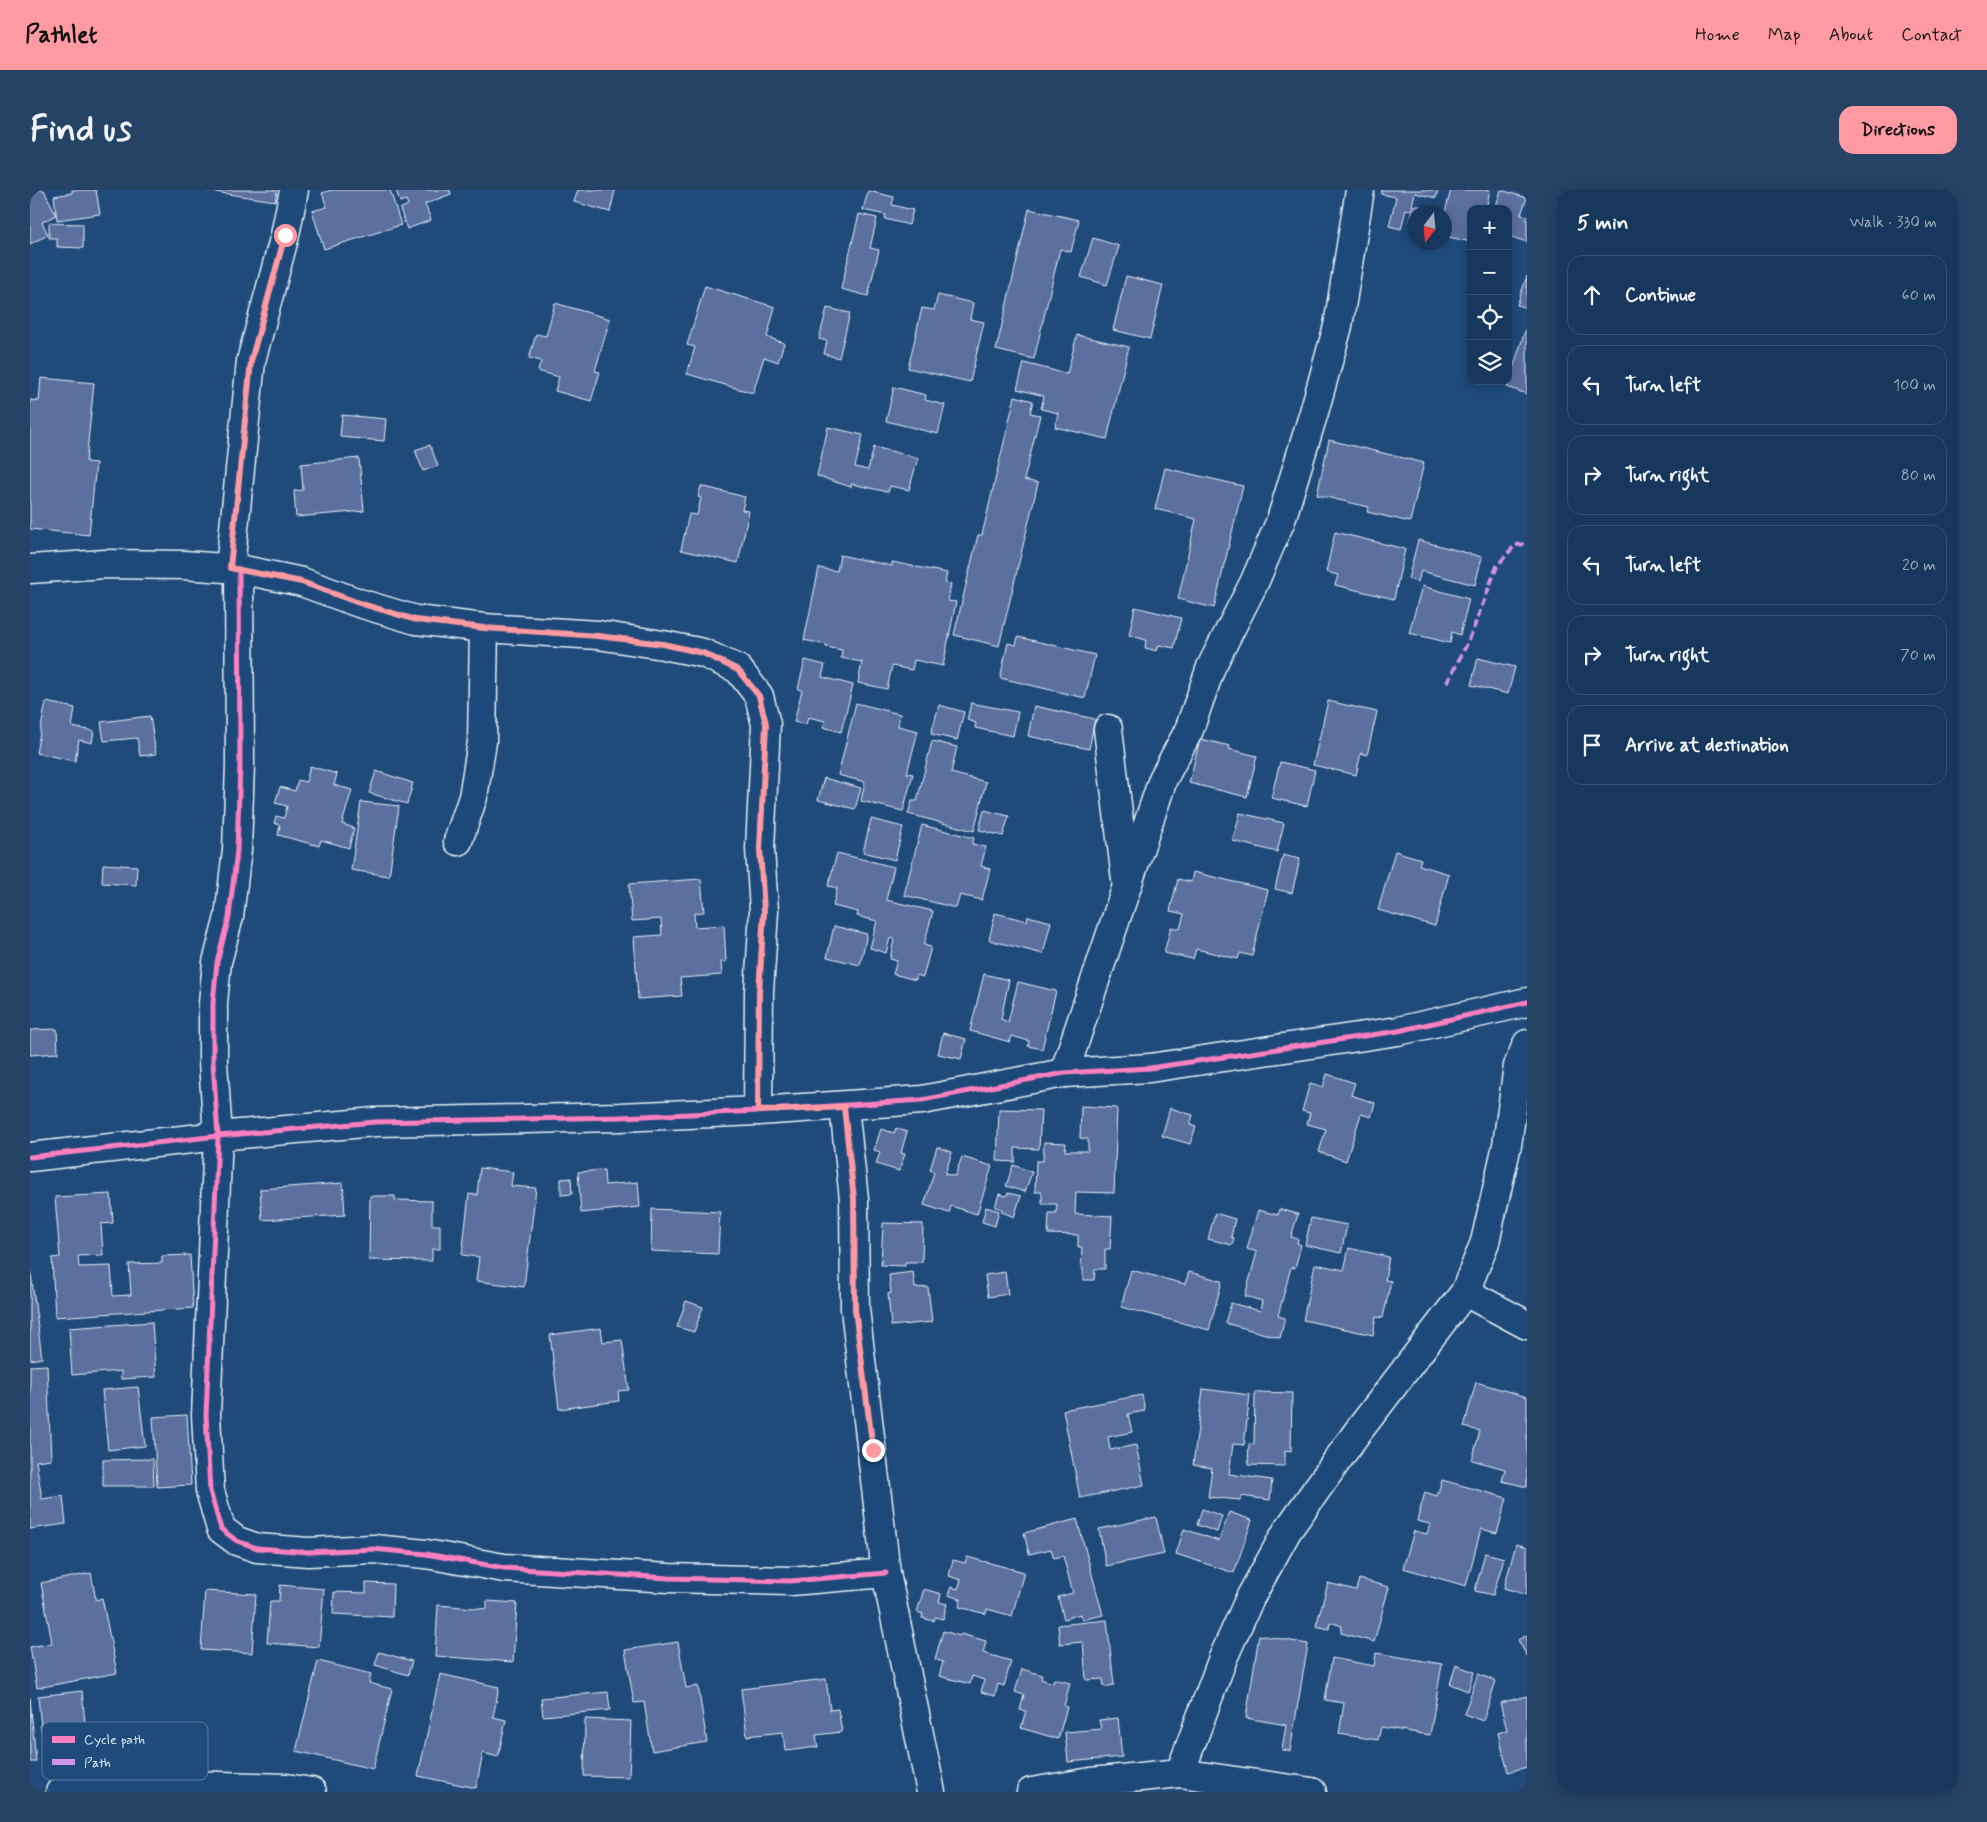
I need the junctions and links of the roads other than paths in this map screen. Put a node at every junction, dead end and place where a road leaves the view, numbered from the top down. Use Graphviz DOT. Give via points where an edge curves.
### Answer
graph roads {
  1 [pos="294,190"];
  2 [pos="1360,190"];
  3 [pos="30,569"];
  4 [pos="234,569"];
  5 [pos="484,628"];
  6 [pos="1108,729"];
  7 [pos="458,841"];
  8 [pos="1126,886"];
  9 [pos="1527,1002"];
  10 [pos="1527,1044"];
  11 [pos="1064,1074"];
  12 [pos="844,1107"];
  13 [pos="758,1111"];
  14 [pos="218,1136"];
  15 [pos="30,1157"];
  16 [pos="1465,1292"];
  17 [pos="1527,1325"];
  18 [pos="886,1572"];
  19 [pos="1180,1773"];
  20 [pos="60,1792"];
  21 [pos="312,1792"];
  22 [pos="931,1792"];
  23 [pos="1031,1792"];
  24 [pos="1312,1792"];
  1 -- 4 [label="street" via="251,361"];
  2 -- 8 [label="street" via="1338,326 1281,520 1254,583 1211,667 1189,730 1163,779"];
  3 -- 4 [label="street" via="105,564"];
  4 -- 5 [label="street" via="302,582 416,620"];
  4 -- 14 [label="street" via="240,764 237,850 230,917 217,962 213,1003"];
  5 -- 7 [label="street" via="482,742 473,797"];
  5 -- 13 [label="street" via="598,636 703,653 738,670 759,696 766,724 760,849 764,911 759,992"];
  6 -- 8 [label="street"];
  8 -- 11 [label="street"];
  9 -- 11 [label="street" via="1398,1031 1305,1046 1150,1068"];
  10 -- 16 [label="street" via="1518,1066 1507,1145 1485,1242"];
  11 -- 12 [label="street" via="922,1100"];
  12 -- 13 [label="street"];
  12 -- 18 [label="street" via="854,1199 855,1309"];
  13 -- 14 [label="street" via="376,1122"];
  14 -- 15 [label="street"];
  14 -- 18 [label="street" via="206,1415 210,1491 222,1529 236,1540 257,1548 308,1552 373,1549 426,1554 504,1568 669,1578 791,1581"];
  16 -- 17 [label="street"];
  16 -- 19 [label="street" via="1356,1434 1287,1531 1250,1598"];
  18 -- 22 [label="street"];
  19 -- 23 [label="street"];
  19 -- 24 [label="street"];
  20 -- 21 [label="street" via="126,1783"];
}
